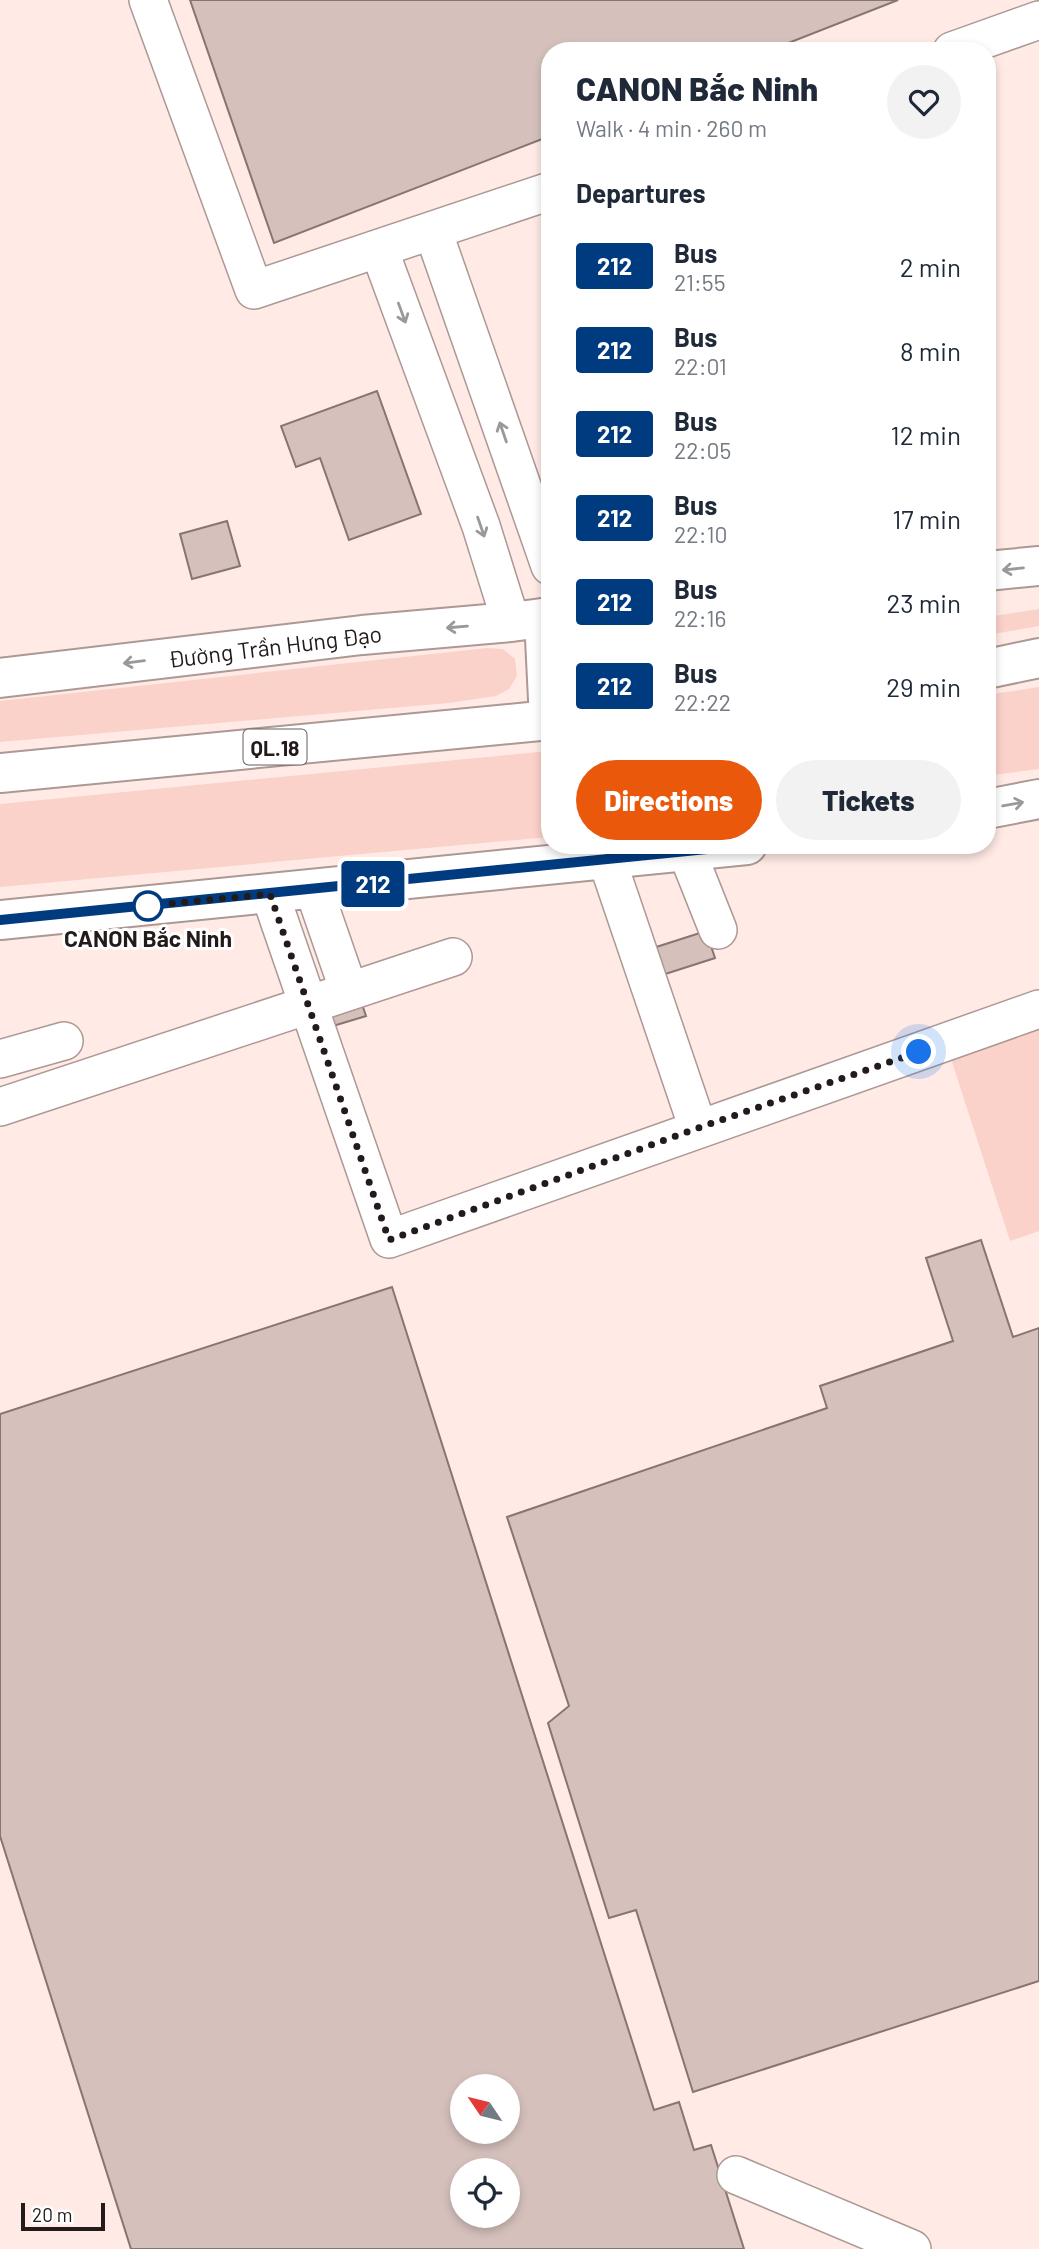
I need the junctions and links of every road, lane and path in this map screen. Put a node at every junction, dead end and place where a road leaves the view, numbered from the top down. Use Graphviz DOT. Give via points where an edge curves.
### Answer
graph roads {
  1 [pos="148,0"];
  2 [pos="1039,20"];
  3 [pos="977,42"];
  4 [pos="541,194"];
  5 [pos="433,231"];
  6 [pos="379,249"];
  7 [pos="541,540"];
  8 [pos="1039,566"];
  9 [pos="996,570"];
  10 [pos="535,619"];
  11 [pos="1039,658"];
  12 [pos="541,662"];
  13 [pos="996,667"];
  14 [pos="0,678"];
  15 [pos="541,721"];
  16 [pos="0,773"];
  17 [pos="1039,799"];
  18 [pos="996,807"];
  19 [pos="667,854"];
  20 [pos="688,854"];
  21 [pos="607,860"];
  22 [pos="314,890"];
  23 [pos="270,894"];
  24 [pos="0,920"];
  25 [pos="718,930"];
  26 [pos="453,957"];
  27 [pos="349,991"];
  28 [pos="308,1005"];
  29 [pos="1039,1009"];
  30 [pos="64,1041"];
  31 [pos="0,1059"];
  32 [pos="0,1107"];
  33 [pos="698,1128"];
  34 [pos="736,2175"];
  35 [pos="912,2249"];
  1 -- 6 [label="lane" via="254,290"];
  2 -- 3 [label="lane"];
  4 -- 5 [label="lane"];
  5 -- 6 [label="lane"];
  7 -- 5 [label="lane, one-way"];
  6 -- 10 [label="lane, one-way" via="481,526"];
  8 -- 9 [label="main road, one-way"];
  10 -- 12 [label="main road"];
  10 -- 14 [label="main road, Đường Trần Hưng Đạo, one-way"];
  11 -- 13 [label="main road"];
  15 -- 16 [label="main road, QL.18"];
  18 -- 17 [label="main road, one-way"];
  19 -- 21 [label="main road"];
  20 -- 25 [label="lane"];
  21 -- 22 [label="main road"];
  21 -- 33 [label="lane"];
  22 -- 23 [label="main road"];
  22 -- 27 [label="lane"];
  23 -- 24 [label="main road"];
  23 -- 28 [label="lane"];
  26 -- 27 [label="lane"];
  27 -- 28 [label="lane"];
  28 -- 32 [label="lane"];
  28 -- 33 [label="lane" via="389,1240"];
  29 -- 33 [label="lane"];
  30 -- 31 [label="lane"];
  34 -- 35 [label="lane"];
}
